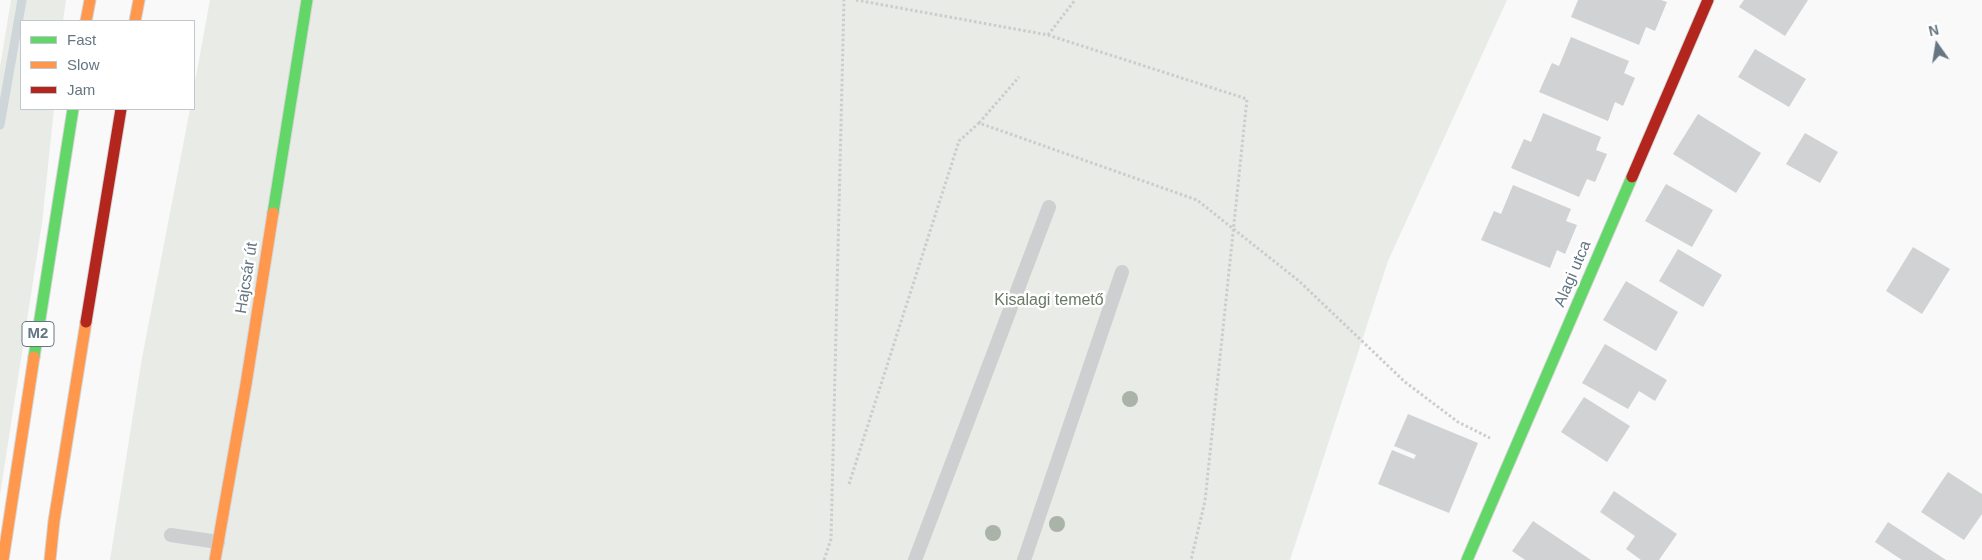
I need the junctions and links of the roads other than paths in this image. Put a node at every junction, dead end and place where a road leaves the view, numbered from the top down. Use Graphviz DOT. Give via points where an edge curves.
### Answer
graph roads {
  1 [pos="90,0"];
  2 [pos="139,0"];
  3 [pos="307,0"];
  4 [pos="1708,0"];
  5 [pos="86,20"];
  6 [pos="135,20"];
  7 [pos="73,110"];
  8 [pos="121,110"];
  9 [pos="1049,207"];
  10 [pos="1122,272"];
  11 [pos="171,535"];
  12 [pos="218,542"];
  13 [pos="3,560"];
  14 [pos="50,560"];
  15 [pos="215,560"];
  16 [pos="915,560"];
  17 [pos="1024,560"];
  18 [pos="1467,560"];
  1 -- 5 [label="main road"];
  2 -- 6 [label="main road"];
  3 -- 12 [label="main road, Hajcsár út"];
  4 -- 18 [label="main road, Alagi utca"];
  7 -- 13 [label="main road, M2"];
  8 -- 14 [label="main road"];
  9 -- 16 [label="lane"];
  10 -- 17 [label="lane"];
  11 -- 12 [label="lane"];
  12 -- 15 [label="main road, Hajcsár út"];
}
